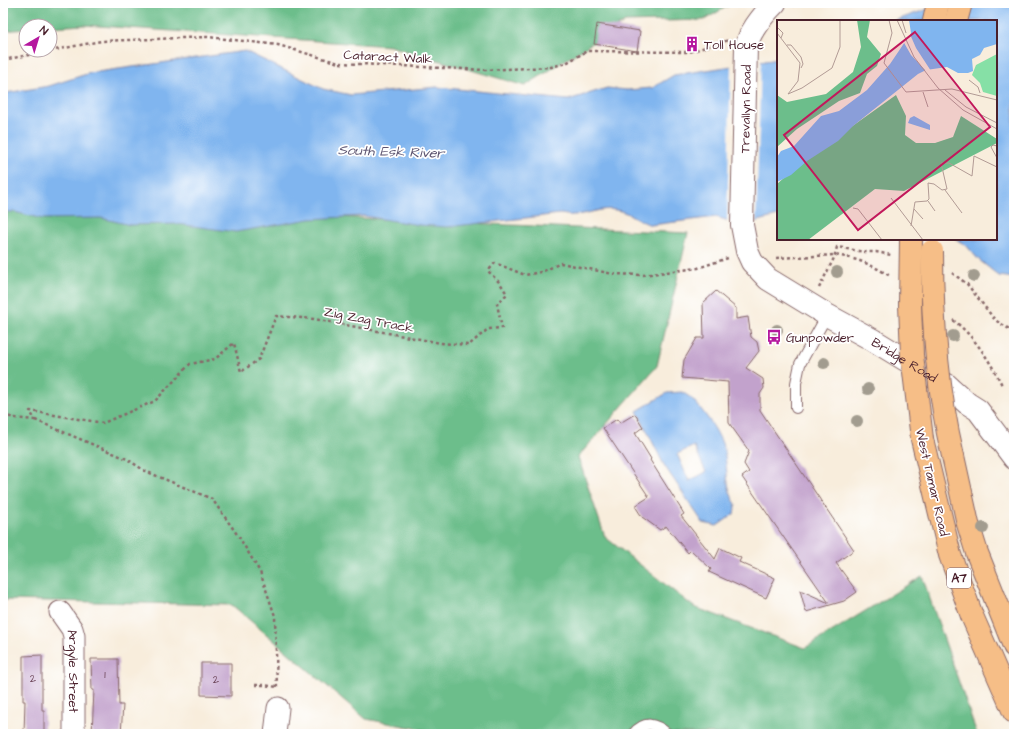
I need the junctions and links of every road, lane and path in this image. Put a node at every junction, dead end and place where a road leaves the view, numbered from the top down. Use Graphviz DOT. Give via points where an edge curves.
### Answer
graph roads {
  1 [pos="726,3"];
  2 [pos="732,3"];
  3 [pos="775,3"];
  4 [pos="938,3"];
  5 [pos="961,3"];
  6 [pos="934,20"];
  7 [pos="956,20"];
  8 [pos="746,44"];
  9 [pos="3,60"];
  10 [pos="742,225"];
  11 [pos="910,240"];
  12 [pos="932,240"];
  13 [pos="730,257"];
  14 [pos="826,315"];
  15 [pos="796,408"];
  16 [pos="3,415"];
  17 [pos="35,420"];
  18 [pos="1014,458"];
  19 [pos="60,612"];
  20 [pos="1014,646"];
  21 [pos="256,685"];
  22 [pos="278,698"];
  23 [pos="1014,712"];
  24 [pos="74,734"];
  25 [pos="275,734"];
  26 [pos="633,734"];
  27 [pos="668,734"];
  1 -- 2 [label="path"];
  3 -- 8 [label="street, Trevallyn Road" via="754,27"];
  4 -- 6 [label="highway"];
  5 -- 7 [label="highway"];
  8 -- 9 [label="path, Cataract Walk" via="726,40 689,52 587,52 566,64 551,67 485,70 339,63 278,45 208,37 101,41"];
  8 -- 10 [label="street, Trevallyn Road"];
  10 -- 14 [label="street, Bridge Road" via="747,252 760,271 768,279"];
  11 -- 23 [label="highway, West Tamar Road / A7, bridge" via="912,355 922,439 950,555 972,616"];
  12 -- 20 [label="highway, West Tamar Road / A7, bridge" via="932,299 946,429 977,553"];
  13 -- 17 [label="path, Zig Zag Track" via="698,268 643,275 613,274 561,263 541,272 525,275 495,263 488,271 507,294 497,304 502,328 488,329 469,345 441,343 314,319 276,316 259,359 241,372 234,343 215,359 190,364 155,401 103,423 30,411"];
  14 -- 15 [label="lane" via="800,364 796,383"];
  14 -- 18 [label="street, Bridge Road" via="947,385 978,410"];
  16 -- 17 [label="path"];
  17 -- 22 [label="path" via="212,499 260,572 275,616"];
  19 -- 24 [label="street, Argyle Street" via="72,628 74,636"];
  21 -- 22 [label="path" via="264,685"];
  22 -- 25 [label="street"];
  26 -- 27 [label="lane" via="647,724 661,728"];
}
